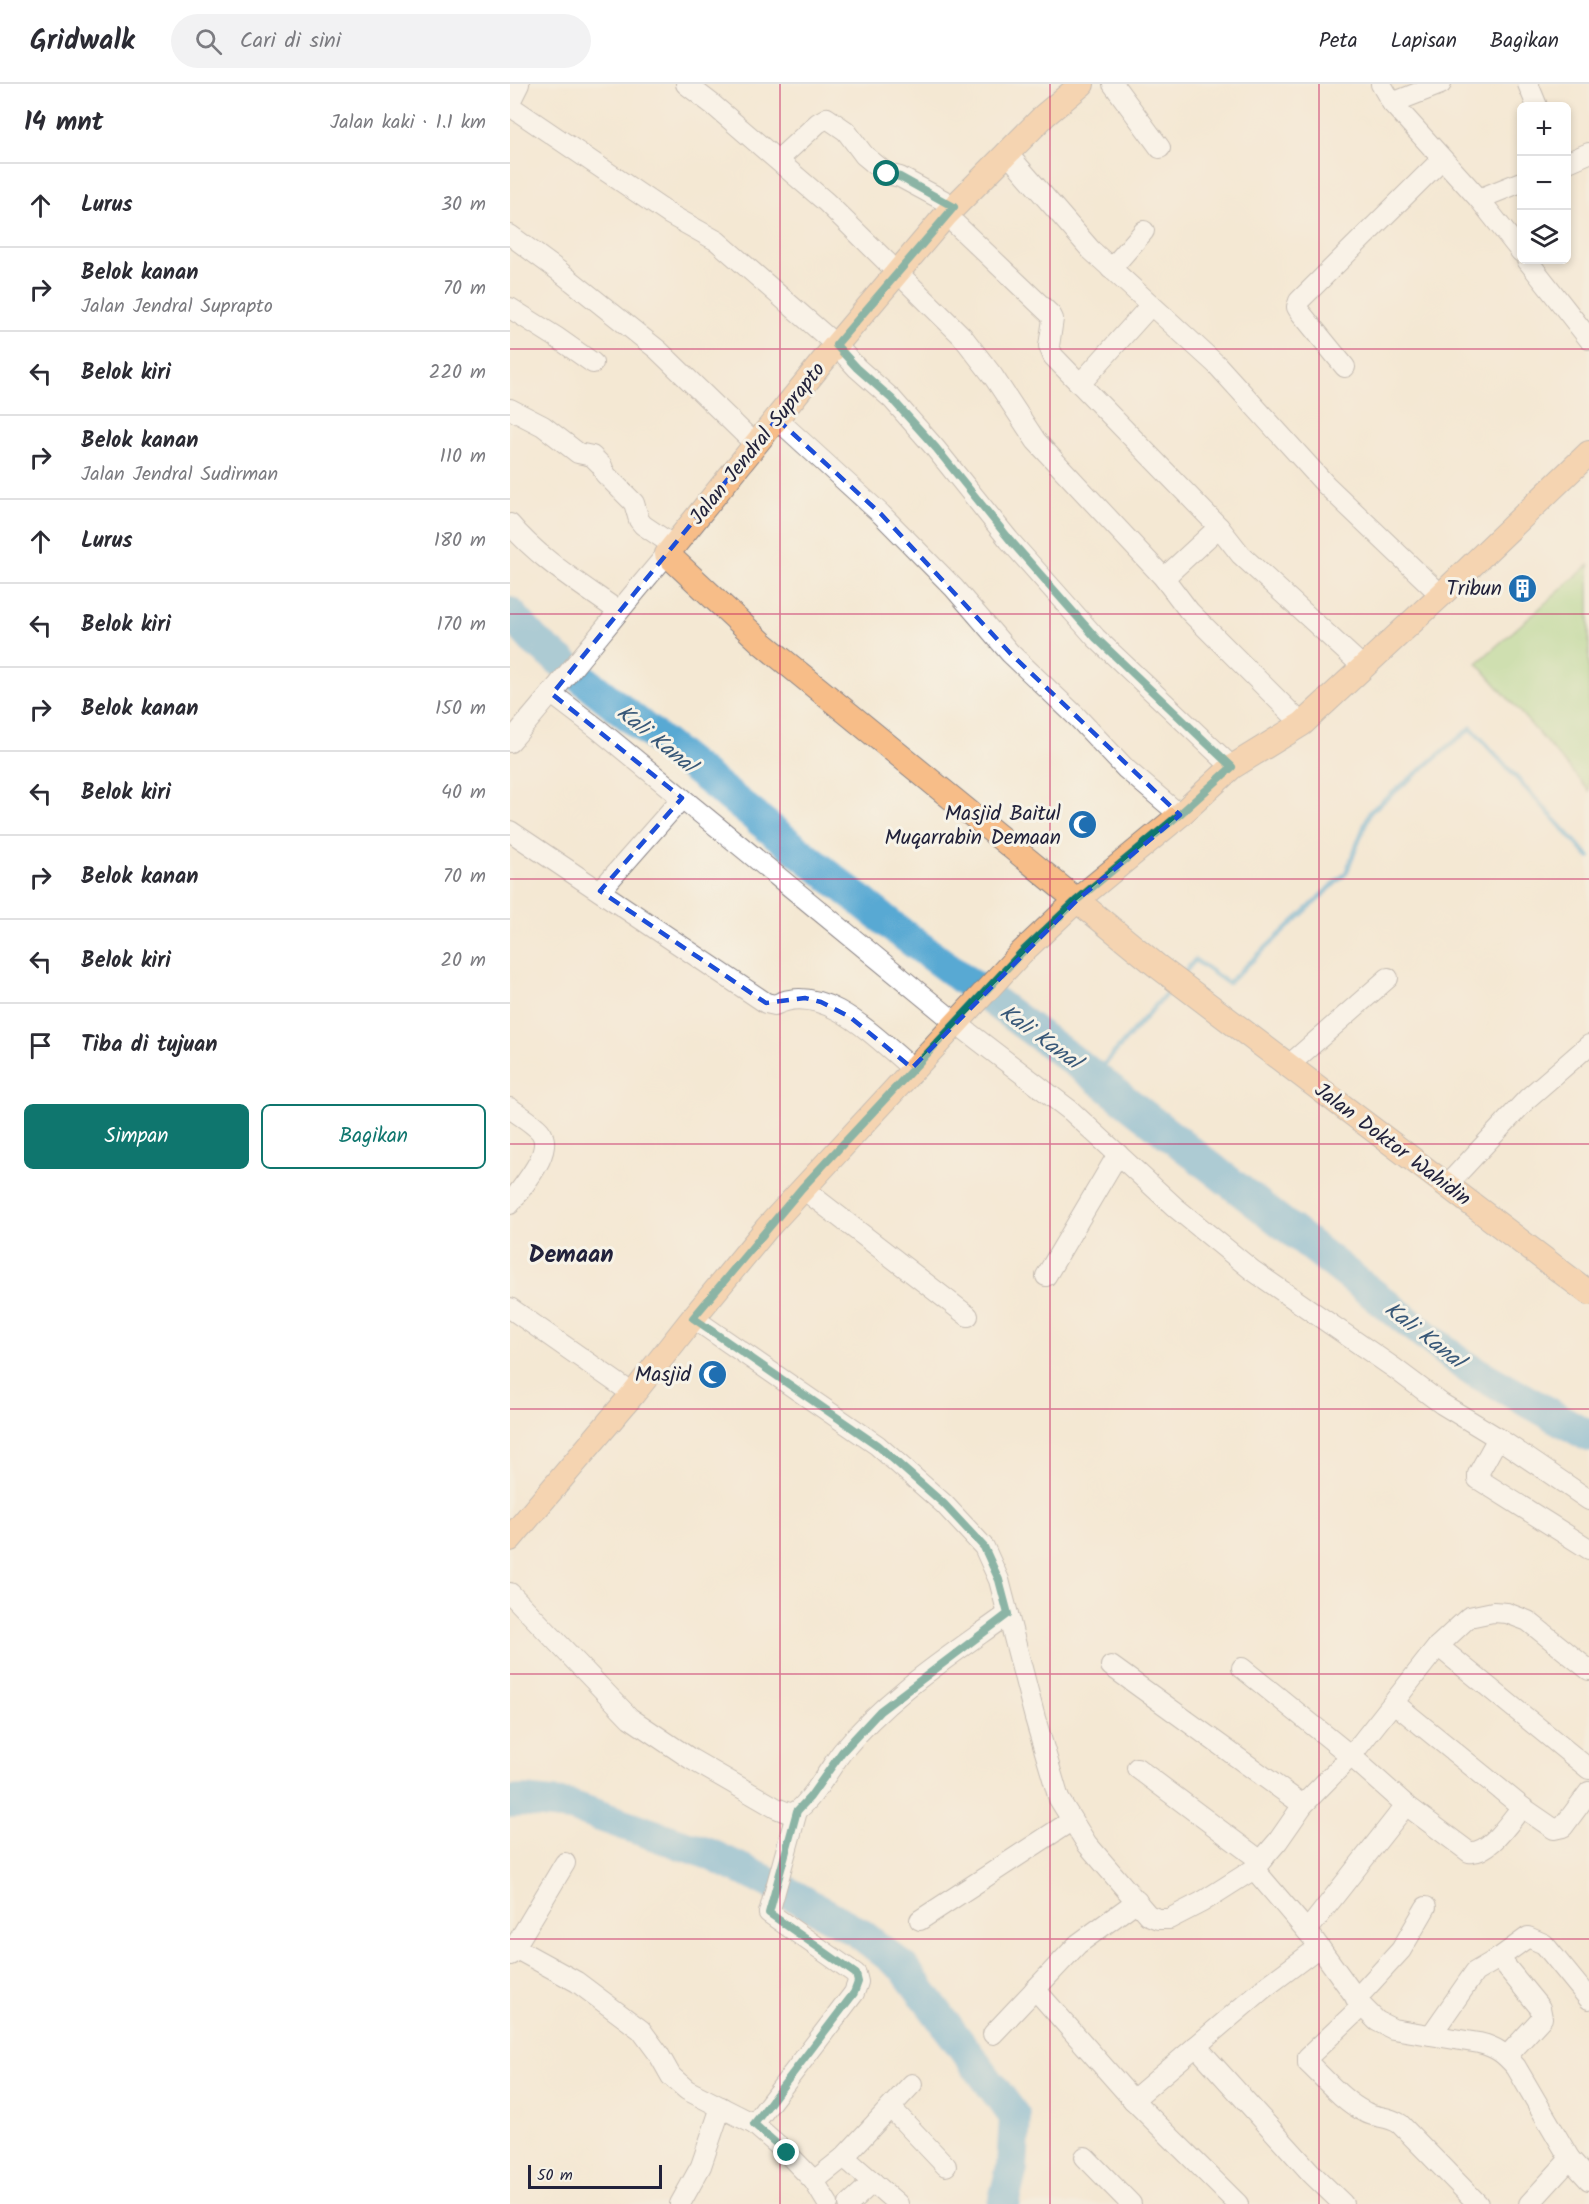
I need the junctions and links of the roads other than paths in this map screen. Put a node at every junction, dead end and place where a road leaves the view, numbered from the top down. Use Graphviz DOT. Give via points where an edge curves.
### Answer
graph roads {
  1 [pos="519,84"];
  2 [pos="686,84"];
  3 [pos="1082,84"];
  4 [pos="1113,84"];
  5 [pos="1381,84"];
  6 [pos="1441,84"];
  7 [pos="1528,84"];
  8 [pos="1535,102"];
  9 [pos="1392,103"];
  10 [pos="510,104"];
  11 [pos="1160,148"];
  12 [pos="1006,152"];
  13 [pos="1589,153"];
  14 [pos="1442,159"];
  15 [pos="778,160"];
  16 [pos="1571,161"];
  17 [pos="1517,184"];
  18 [pos="1479,200"];
  19 [pos="950,211"];
  20 [pos="1144,231"];
  21 [pos="510,235"];
  22 [pos="1517,247"];
  23 [pos="1530,264"];
  24 [pos="1112,269"];
  25 [pos="898,271"];
  26 [pos="1151,305"];
  27 [pos="510,308"];
  28 [pos="1589,339"];
  29 [pos="836,345"];
  30 [pos="593,363"];
  31 [pos="1345,367"];
  32 [pos="1080,384"];
  33 [pos="510,409"];
  34 [pos="777,419"];
  35 [pos="755,444"];
  36 [pos="1589,453"];
  37 [pos="510,524"];
  38 [pos="1219,527"];
  39 [pos="671,550"];
  40 [pos="1164,578"];
  41 [pos="1441,595"];
  42 [pos="613,618"];
  43 [pos="1362,666"];
  44 [pos="558,687"];
  45 [pos="1302,724"];
  46 [pos="510,742"];
  47 [pos="1232,767"];
  48 [pos="682,798"];
  49 [pos="1180,814"];
  50 [pos="510,831"];
  51 [pos="600,891"];
  52 [pos="1077,900"];
  53 [pos="1388,978"];
  54 [pos="961,1018"];
  55 [pos="1589,1045"];
  56 [pos="1288,1065"];
  57 [pos="912,1068"];
  58 [pos="510,1108"];
  59 [pos="1118,1154"];
  60 [pos="1448,1185"];
  61 [pos="802,1188"];
  62 [pos="510,1204"];
  63 [pos="1046,1276"];
  64 [pos="1589,1293"];
  65 [pos="510,1308"];
  66 [pos="968,1316"];
  67 [pos="693,1318"];
  68 [pos="633,1394"];
  69 [pos="1498,1438"];
  70 [pos="1589,1500"];
  71 [pos="510,1539"];
  72 [pos="1589,1549"];
  73 [pos="510,1593"];
  74 [pos="1008,1614"];
  75 [pos="1438,1646"];
  76 [pos="1111,1666"];
  77 [pos="1242,1668"];
  78 [pos="1589,1670"];
  79 [pos="1394,1703"];
  80 [pos="1352,1756"];
  81 [pos="1137,1768"];
  82 [pos="1589,1769"];
  83 [pos="1589,1792"];
  84 [pos="1303,1805"];
  85 [pos="1406,1805"];
  86 [pos="1522,1807"];
  87 [pos="797,1811"];
  88 [pos="1071,1821"];
  89 [pos="565,1863"];
  90 [pos="1258,1865"];
  91 [pos="1137,1901"];
  92 [pos="1426,1907"];
  93 [pos="920,1920"];
  94 [pos="1307,1931"];
  95 [pos="1319,1947"];
  96 [pos="512,1951"];
  97 [pos="1499,1958"];
  98 [pos="1035,1989"];
  99 [pos="1589,2000"];
  100 [pos="1359,2003"];
  101 [pos="993,2034"];
  102 [pos="1431,2035"];
  103 [pos="1196,2046"];
  104 [pos="1507,2056"];
  105 [pos="912,2085"];
  106 [pos="1133,2100"];
  107 [pos="722,2107"];
  108 [pos="891,2108"];
  109 [pos="754,2124"];
  110 [pos="844,2157"];
  111 [pos="1085,2157"];
  112 [pos="1570,2159"];
  113 [pos="946,2166"];
  114 [pos="1589,2180"];
  115 [pos="814,2181"];
  116 [pos="873,2182"];
  117 [pos="680,2204"];
  118 [pos="828,2204"];
  119 [pos="849,2204"];
  120 [pos="898,2204"];
  121 [pos="1131,2204"];
  122 [pos="1238,2204"];
  123 [pos="1343,2204"];
  124 [pos="1478,2204"];
  125 [pos="1529,2204"];
  1 -- 10 [label="street"];
  2 -- 15 [label="street"];
  3 -- 12 [label="main road, Jalan Jendral Suprapto"];
  4 -- 11 [label="street"];
  5 -- 9 [label="street"];
  6 -- 9 [label="street"];
  7 -- 8 [label="street"];
  9 -- 14 [label="street"];
  10 -- 29 [label="street" via="669,214 717,242"];
  12 -- 19 [label="main road, Jalan Jendral Suprapto"];
  12 -- 24 [label="street"];
  13 -- 16 [label="street"];
  14 -- 18 [label="street"];
  14 -- 31 [label="street" via="1299,301 1300,312"];
  15 -- 19 [label="street" via="827,118 846,131 864,155 887,174 900,177"];
  15 -- 25 [label="street"];
  17 -- 18 [label="street"];
  18 -- 22 [label="street"];
  19 -- 25 [label="main road, Jalan Jendral Suprapto"];
  19 -- 32 [label="street" via="1047,310 1053,320 1049,346 1053,356"];
  20 -- 24 [label="street"];
  21 -- 35 [label="street" via="658,350"];
  23 -- 28 [label="street"];
  24 -- 26 [label="street"];
  25 -- 29 [label="main road, Jalan Jendral Suprapto"];
  25 -- 40 [label="street" via="962,336 1036,441"];
  26 -- 32 [label="street"];
  26 -- 41 [label="street" via="1217,365 1326,485"];
  27 -- 30 [label="street"];
  29 -- 34 [label="main road, Jalan Jendral Suprapto"];
  29 -- 47 [label="street" via="936,448 1096,638"];
  32 -- 38 [label="street"];
  33 -- 39 [label="street" via="543,426 578,453 592,456 634,503 643,525"];
  34 -- 35 [label="main road, Jalan Jendral Suprapto"];
  34 -- 49 [label="street" via="881,514 954,588 1010,653 1126,769"];
  35 -- 39 [label="main road, Jalan Jendral Suprapto"];
  36 -- 41 [label="main road"];
  37 -- 42 [label="street"];
  38 -- 40 [label="street"];
  38 -- 43 [label="street" via="1241,555"];
  39 -- 42 [label="street, Jalan Jendral Suprapto"];
  39 -- 52 [label="main road, Jalan Doktor Wahidin" via="762,644"];
  40 -- 45 [label="street" via="1189,611"];
  41 -- 43 [label="main road"];
  42 -- 44 [label="street, Jalan Jendral Suprapto"];
  43 -- 45 [label="main road"];
  44 -- 46 [label="street, Jalan Jendral Suprapto"];
  44 -- 48 [label="street" via="598,729"];
  45 -- 47 [label="main road"];
  47 -- 49 [label="main road"];
  48 -- 51 [label="street"];
  48 -- 54 [label="street"];
  49 -- 52 [label="main road"];
  50 -- 51 [label="street"];
  51 -- 57 [label="street" via="766,1003 775,1005 786,999 805,998 820,1002 849,1017"];
  52 -- 54 [label="main road"];
  52 -- 56 [label="main road, Jalan Doktor Wahidin"];
  53 -- 56 [label="street"];
  54 -- 57 [label="main road"];
  54 -- 59 [label="street"];
  55 -- 60 [label="street" via="1528,1098"];
  56 -- 60 [label="main road, Jalan Doktor Wahidin"];
  57 -- 61 [label="main road"];
  58 -- 62 [label="street" via="540,1131 545,1142 540,1160"];
  59 -- 63 [label="street"];
  59 -- 69 [label="street" via="1252,1270"];
  60 -- 64 [label="main road, Jalan Doktor Wahidin"];
  61 -- 66 [label="street"];
  61 -- 67 [label="main road"];
  65 -- 68 [label="street"];
  67 -- 68 [label="main road"];
  67 -- 74 [label="street" via="877,1445 944,1504 984,1547"];
  68 -- 71 [label="main road"];
  69 -- 70 [label="street"];
  69 -- 72 [label="street" via="1478,1479"];
  73 -- 87 [label="street" via="630,1718 776,1808 789,1813"];
  74 -- 87 [label="street" via="880,1711 842,1752"];
  74 -- 88 [label="street" via="1059,1799"];
  75 -- 78 [label="street" via="1474,1614 1507,1613 1528,1621"];
  75 -- 79 [label="street"];
  75 -- 82 [label="street"];
  76 -- 84 [label="street"];
  77 -- 80 [label="street"];
  79 -- 80 [label="street"];
  79 -- 86 [label="street"];
  80 -- 84 [label="street"];
  80 -- 85 [label="street"];
  81 -- 90 [label="street"];
  83 -- 86 [label="street" via="1559,1829"];
  84 -- 90 [label="street"];
  85 -- 86 [label="street" via="1473,1853 1490,1845"];
  85 -- 94 [label="street"];
  87 -- 109 [label="street" via="769,1913 856,1974 858,1982 854,1993"];
  88 -- 91 [label="street"];
  88 -- 93 [label="street"];
  89 -- 96 [label="street"];
  90 -- 91 [label="street" via="1169,1919 1148,1916"];
  90 -- 94 [label="street"];
  91 -- 98 [label="street" via="1078,1944"];
  92 -- 100 [label="street" via="1401,1950"];
  94 -- 95 [label="street"];
  95 -- 100 [label="street"];
  95 -- 103 [label="street"];
  96 -- 107 [label="street" via="577,1982 641,2030 671,2076 687,2090"];
  97 -- 99 [label="street" via="1524,1939 1535,1938"];
  97 -- 102 [label="street" via="1475,1972"];
  97 -- 104 [label="street" via="1540,2008 1542,2018"];
  98 -- 101 [label="street"];
  98 -- 106 [label="street"];
  100 -- 102 [label="street" via="1383,2025"];
  100 -- 124 [label="street" via="1308,2057 1308,2063 1364,2112 1400,2124"];
  102 -- 104 [label="street" via="1492,2046"];
  103 -- 106 [label="street"];
  103 -- 123 [label="street"];
  104 -- 112 [label="street"];
  105 -- 108 [label="street"];
  106 -- 122 [label="street"];
  107 -- 109 [label="street"];
  107 -- 117 [label="street" via="700,2166"];
  108 -- 110 [label="street"];
  108 -- 113 [label="street"];
  109 -- 115 [label="street"];
  110 -- 115 [label="street"];
  110 -- 116 [label="street"];
  111 -- 121 [label="street"];
  112 -- 114 [label="street"];
  112 -- 125 [label="street"];
  115 -- 118 [label="street"];
  116 -- 119 [label="street"];
  116 -- 120 [label="street"];
}
